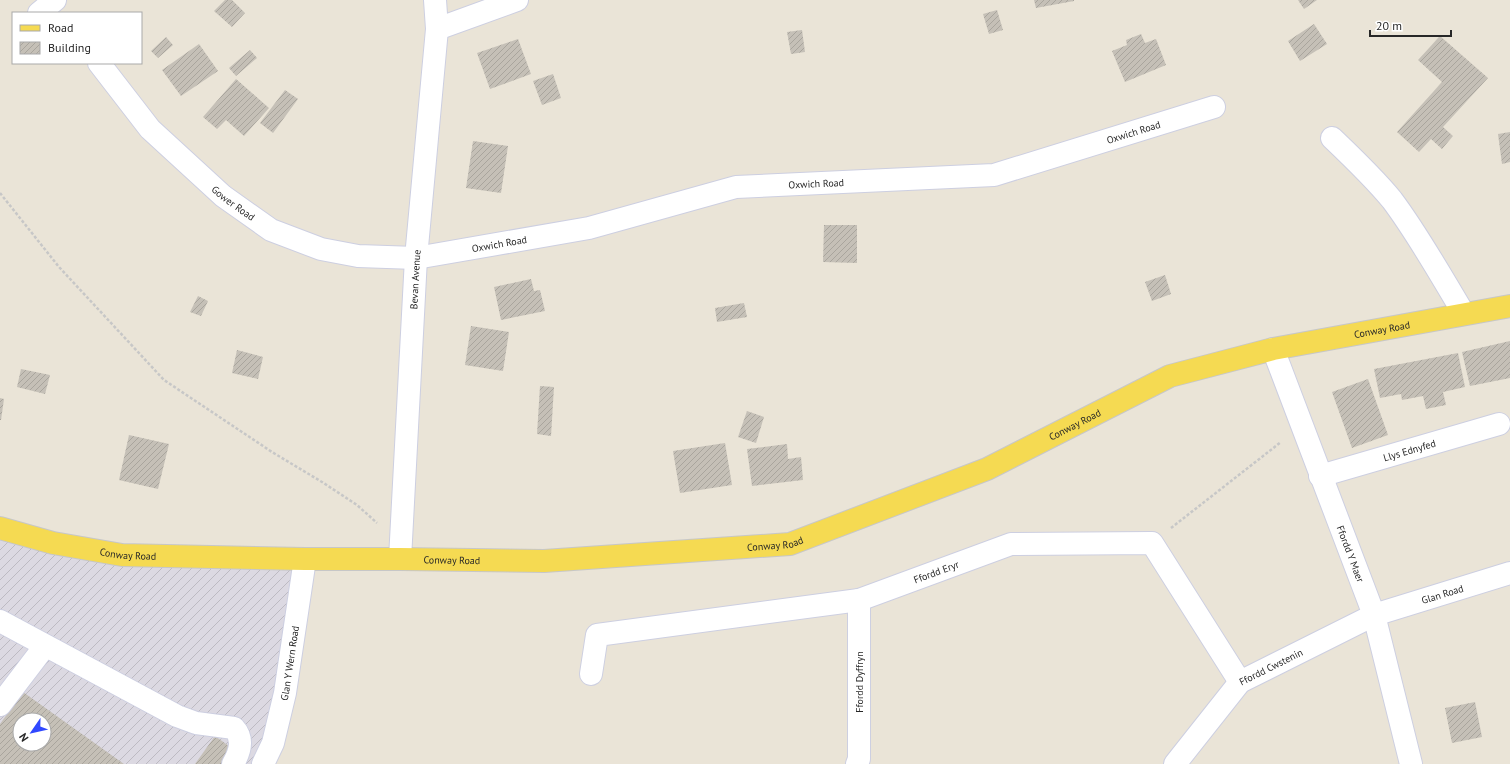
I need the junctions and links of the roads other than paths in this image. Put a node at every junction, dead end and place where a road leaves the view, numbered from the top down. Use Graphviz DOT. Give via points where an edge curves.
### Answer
graph roads {
  1 [pos="435,0"];
  2 [pos="517,0"];
  3 [pos="437,29"];
  4 [pos="100,64"];
  5 [pos="1214,107"];
  6 [pos="1332,138"];
  7 [pos="416,258"];
  8 [pos="1510,306"];
  9 [pos="1464,314"];
  10 [pos="1272,348"];
  11 [pos="1499,424"];
  12 [pos="1320,476"];
  13 [pos="0,528"];
  14 [pos="400,552"];
  15 [pos="305,559"];
  16 [pos="1510,573"];
  17 [pos="859,600"];
  18 [pos="1374,615"];
  19 [pos="0,621"];
  20 [pos="45,646"];
  21 [pos="591,674"];
  22 [pos="1240,682"];
  23 [pos="0,705"];
  24 [pos="233,764"];
  25 [pos="263,764"];
  26 [pos="857,764"];
  27 [pos="1175,764"];
  28 [pos="1411,764"];
  1 -- 3 [label="street, Bevan Avenue"];
  2 -- 3 [label="street"];
  3 -- 7 [label="street, Bevan Avenue"];
  4 -- 7 [label="street, Gower Road" via="150,129 223,196 271,230 321,249 358,256"];
  5 -- 7 [label="street, Oxwich Road" via="994,176 736,187 589,228"];
  6 -- 9 [label="street" via="1370,174 1392,201 1420,240"];
  7 -- 14 [label="street, Bevan Avenue"];
  8 -- 9 [label="main road, Conway Road"];
  9 -- 10 [label="main road, Conway Road"];
  10 -- 12 [label="street, Ffordd Y Maer"];
  10 -- 14 [label="main road, Conway Road" via="1170,376 987,469 790,544 544,560"];
  11 -- 12 [label="street, Llys Ednyfed"];
  12 -- 18 [label="street, Ffordd Y Maer"];
  13 -- 15 [label="main road, Conway Road" via="53,544 122,555"];
  14 -- 15 [label="main road, Conway Road"];
  15 -- 25 [label="street, Glan Y Wern Road" via="285,694 273,743"];
  16 -- 18 [label="street, Glan Road"];
  17 -- 21 [label="street, Ffordd Eryr" via="597,635"];
  17 -- 22 [label="street, Ffordd Eryr" via="1011,544 1152,543"];
  17 -- 26 [label="street, Ffordd Dyffryn" via="860,759"];
  18 -- 22 [label="street, Ffordd Cwstenin"];
  18 -- 28 [label="street, Ffordd Y Maer"];
  19 -- 20 [label="street"];
  20 -- 23 [label="street"];
  20 -- 24 [label="street" via="177,716 196,723 234,728 239,732 241,739"];
  22 -- 27 [label="street, Ffordd Cwstenin"];
}
